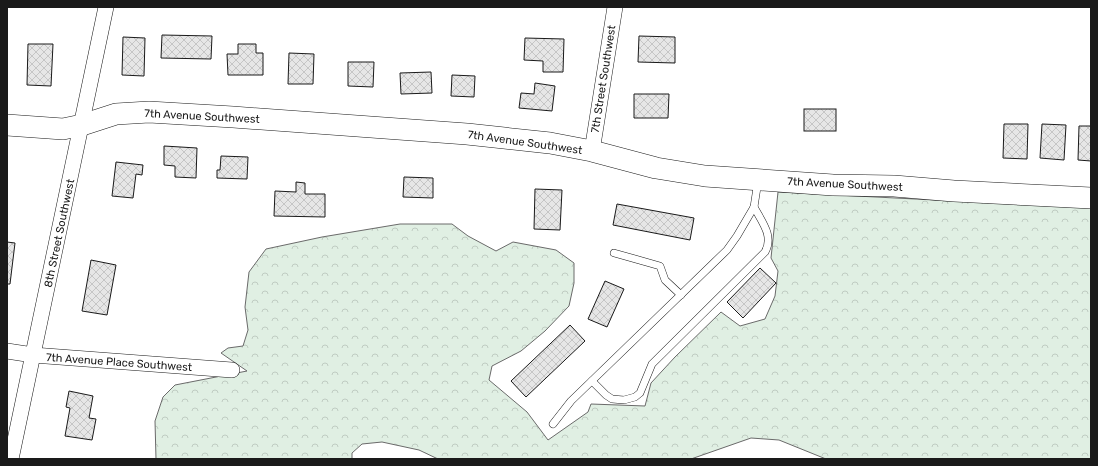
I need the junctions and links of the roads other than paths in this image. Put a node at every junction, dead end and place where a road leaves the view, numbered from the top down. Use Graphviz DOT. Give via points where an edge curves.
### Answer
graph roads {
  1 [pos="106,7"];
  2 [pos="615,7"];
  3 [pos="7,125"];
  4 [pos="82,126"];
  5 [pos="592,151"];
  6 [pos="758,179"];
  7 [pos="1091,198"];
  8 [pos="754,207"];
  9 [pos="614,253"];
  10 [pos="681,295"];
  11 [pos="7,351"];
  12 [pos="34,355"];
  13 [pos="232,370"];
  14 [pos="592,381"];
  15 [pos="553,424"];
  16 [pos="12,459"];
  1 -- 4 [label="street, 8th Street Southwest"];
  2 -- 5 [label="street, 7th Street Southwest"];
  3 -- 4 [label="street, 7th Avenue Southwest" via="63,129"];
  4 -- 5 [label="street, 7th Avenue Southwest" via="116,114 149,112 467,134 550,143"];
  4 -- 12 [label="street, 8th Street Southwest"];
  5 -- 6 [label="street, 7th Avenue Southwest" via="656,168 705,176"];
  6 -- 7 [label="street, 7th Avenue Southwest"];
  6 -- 8 [label="lane"];
  8 -- 10 [label="lane" via="727,250"];
  8 -- 14 [label="lane" via="767,232 768,247 652,364 640,393 629,399 618,400 606,395"];
  9 -- 10 [label="lane" via="660,266 665,280"];
  10 -- 14 [label="lane"];
  11 -- 12 [label="street, 7th Avenue Place Southwest"];
  12 -- 13 [label="street, 7th Avenue Place Southwest"];
  12 -- 16 [label="street, 8th Street Southwest"];
  14 -- 15 [label="lane" via="571,401"];
}
